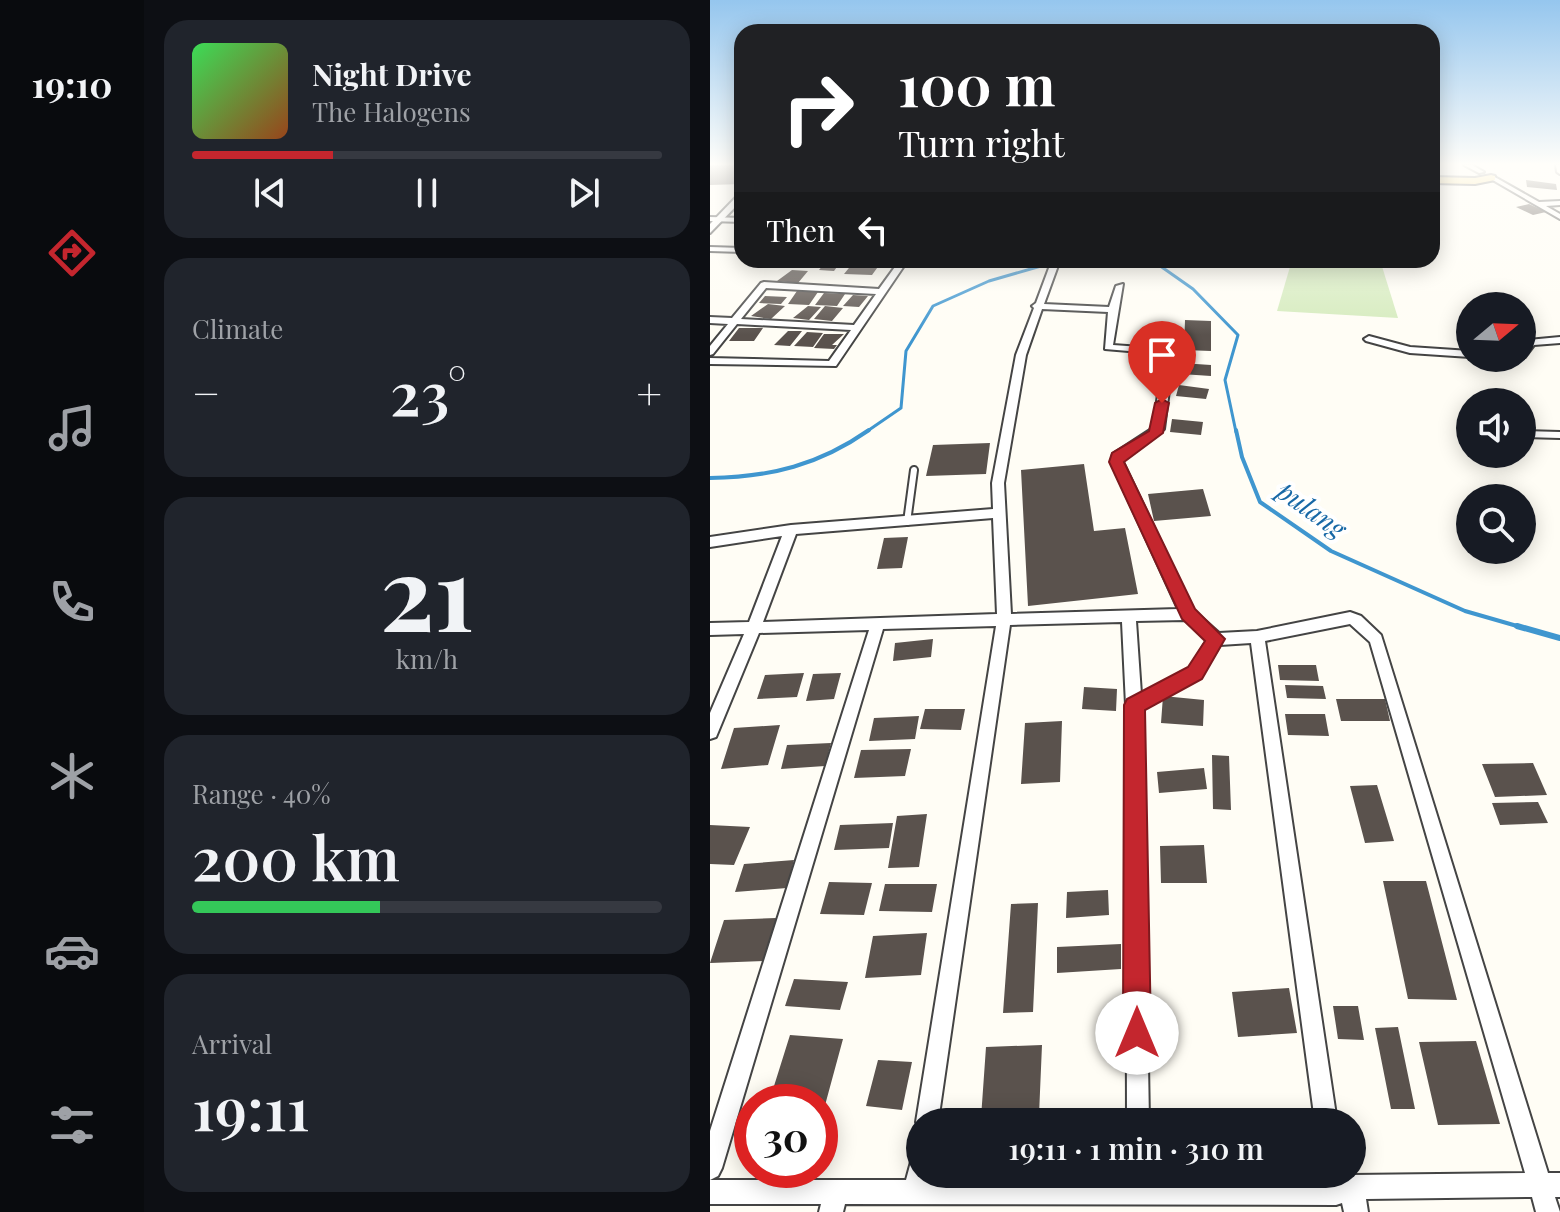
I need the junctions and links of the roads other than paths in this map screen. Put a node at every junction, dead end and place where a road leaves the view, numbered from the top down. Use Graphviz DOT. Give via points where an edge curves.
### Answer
graph roads {
  1 [pos="710,249"];
  2 [pos="734,250"];
  3 [pos="898,268"];
  4 [pos="1053,268"];
  5 [pos="1120,286"];
  6 [pos="882,292"];
  7 [pos="1036,306"];
  8 [pos="1113,310"];
  9 [pos="710,320"];
  10 [pos="733,321"];
  11 [pos="856,328"];
  12 [pos="1369,339"];
  13 [pos="1560,340"];
  14 [pos="1536,342"];
  15 [pos="710,352"];
  16 [pos="1456,353"];
  17 [pos="710,361"];
  18 [pos="1536,434"];
  19 [pos="1560,435"];
  20 [pos="914,470"];
  21 [pos="1001,513"];
  22 [pos="907,522"];
  23 [pos="791,530"];
  24 [pos="710,542"];
  25 [pos="1188,614"];
  26 [pos="1129,615"];
  27 [pos="1004,619"];
  28 [pos="878,623"];
  29 [pos="754,627"];
  30 [pos="710,629"];
  31 [pos="1257,637"];
  32 [pos="1216,639"];
  33 [pos="1134,705"];
  34 [pos="710,732"];
  35 [pos="929,1108"];
  36 [pos="1138,1108"];
  37 [pos="1324,1108"];
  38 [pos="710,1168"];
  39 [pos="1366,1185"];
  40 [pos="1550,1185"];
  41 [pos="917,1188"];
  42 [pos="1015,1188"];
  43 [pos="1342,1188"];
  44 [pos="710,1192"];
  45 [pos="916,1192"];
  46 [pos="834,1202"];
  47 [pos="1356,1212"];
  48 [pos="1548,1212"];
  1 -- 2 [label="street"];
  3 -- 6 [label="street"];
  4 -- 7 [label="street"];
  5 -- 8 [label="street"];
  6 -- 10 [label="street" via="764,285"];
  6 -- 11 [label="street"];
  7 -- 8 [label="street"];
  7 -- 21 [label="street" via="1021,355 998,483"];
  8 -- 25 [label="street" via="1108,347 1169,352 1158,429 1117,462"];
  9 -- 10 [label="street"];
  10 -- 11 [label="street"];
  10 -- 15 [label="street"];
  11 -- 17 [label="street" via="832,364"];
  12 -- 16 [label="street" via="1410,350"];
  13 -- 14 [label="street"];
  18 -- 19 [label="lane"];
  20 -- 22 [label="lane"];
  21 -- 22 [label="street"];
  21 -- 27 [label="street"];
  22 -- 23 [label="street"];
  23 -- 24 [label="street"];
  23 -- 29 [label="street"];
  25 -- 26 [label="street"];
  25 -- 32 [label="street"];
  26 -- 27 [label="street"];
  26 -- 33 [label="street"];
  27 -- 28 [label="street"];
  27 -- 35 [label="street"];
  28 -- 29 [label="street"];
  28 -- 38 [label="street"];
  29 -- 30 [label="street"];
  29 -- 34 [label="street"];
  31 -- 32 [label="street"];
  31 -- 37 [label="street"];
  31 -- 40 [label="street" via="1350,618 1376,639"];
  32 -- 33 [label="street" via="1195,673"];
  33 -- 36 [label="street"];
  39 -- 40 [label="street"];
  40 -- 48 [label="street"];
  41 -- 45 [label="street"];
  42 -- 45 [label="street"];
  43 -- 47 [label="street"];
  44 -- 46 [label="street"];
  45 -- 46 [label="street"];
}
